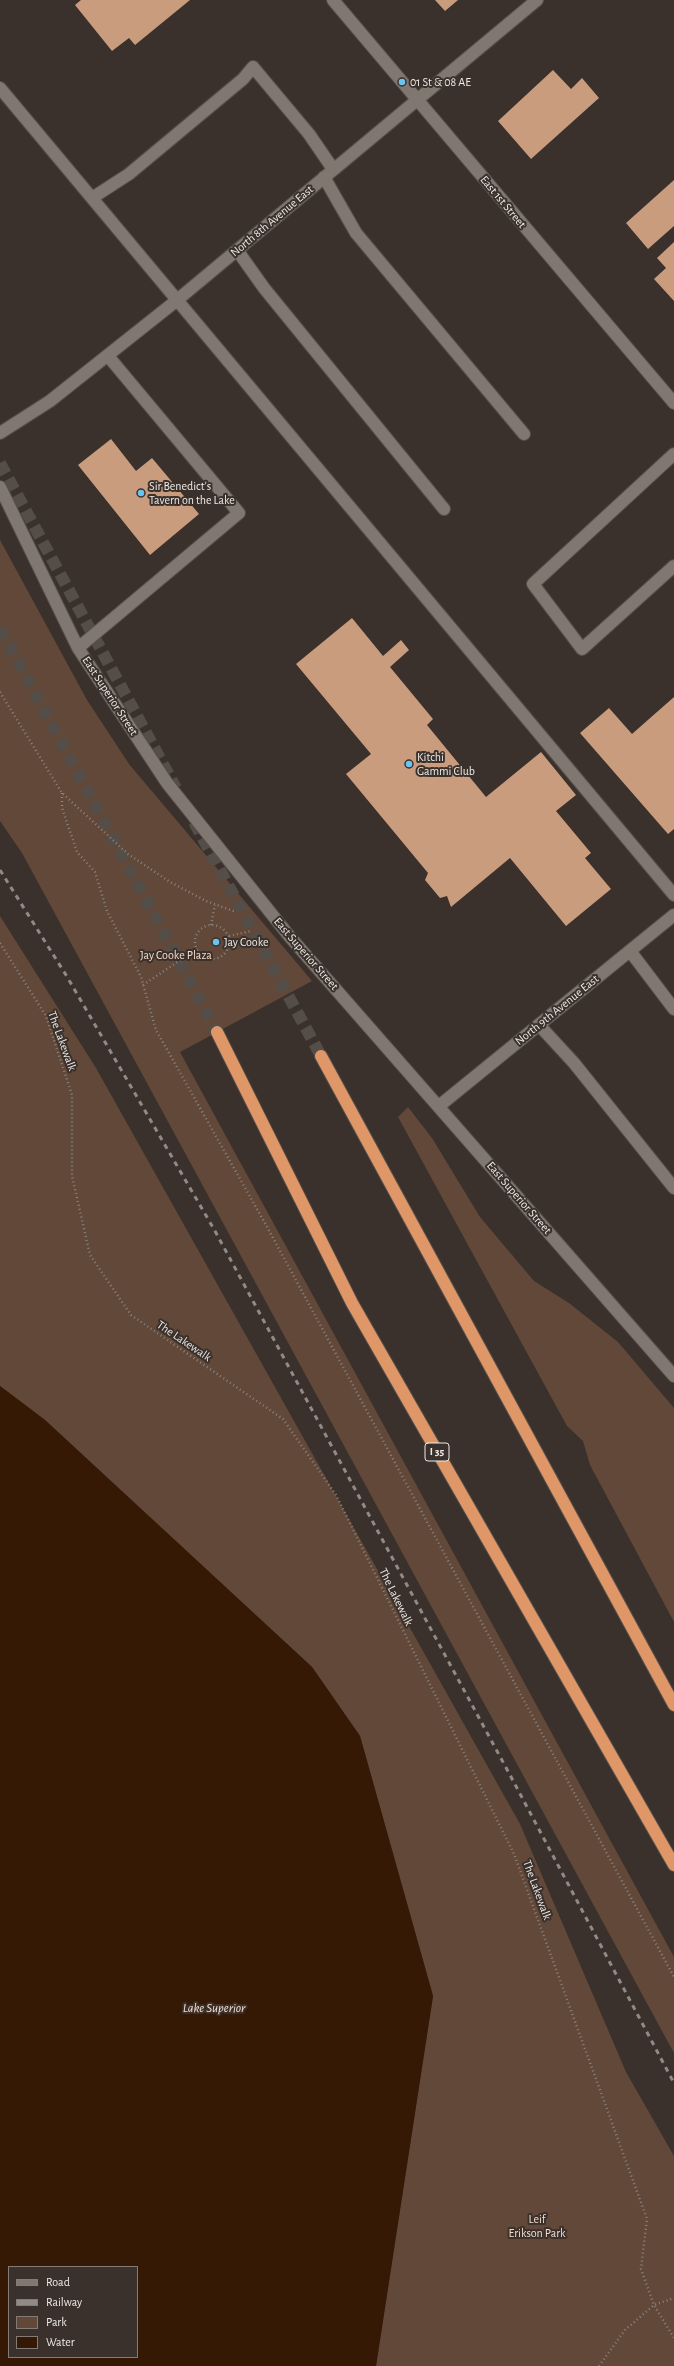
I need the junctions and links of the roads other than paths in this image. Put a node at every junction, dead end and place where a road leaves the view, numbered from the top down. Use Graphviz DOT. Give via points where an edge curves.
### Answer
graph roads {
  1 [pos="333,0"];
  2 [pos="537,0"];
  3 [pos="0,88"];
  4 [pos="416,99"];
  5 [pos="333,169"];
  6 [pos="324,177"];
  7 [pos="92,198"];
  8 [pos="237,250"];
  9 [pos="176,301"];
  10 [pos="108,356"];
  11 [pos="674,403"];
  12 [pos="0,433"];
  13 [pos="524,434"];
  14 [pos="674,454"];
  15 [pos="0,487"];
  16 [pos="444,509"];
  17 [pos="674,566"];
  18 [pos="78,648"];
  19 [pos="674,896"];
  20 [pos="674,916"];
  21 [pos="630,951"];
  22 [pos="674,1009"];
  23 [pos="539,1025"];
  24 [pos="217,1032"];
  25 [pos="321,1056"];
  26 [pos="439,1106"];
  27 [pos="674,1188"];
  28 [pos="674,1376"];
  29 [pos="674,1705"];
  30 [pos="674,1865"];
  1 -- 4 [label="street, East 1st Street"];
  2 -- 4 [label="street, North 8th Avenue East"];
  3 -- 7 [label="street"];
  4 -- 5 [label="street, North 8th Avenue East"];
  4 -- 11 [label="street, East 1st Street"];
  5 -- 6 [label="street, North 8th Avenue East"];
  5 -- 7 [label="street" via="309,134 253,67 243,79 129,174"];
  6 -- 8 [label="street, North 8th Avenue East"];
  6 -- 13 [label="street" via="356,233"];
  7 -- 9 [label="street"];
  8 -- 9 [label="street, North 8th Avenue East"];
  8 -- 16 [label="street" via="264,288"];
  9 -- 10 [label="street, North 8th Avenue East"];
  9 -- 19 [label="street" via="212,340"];
  10 -- 12 [label="street, North 8th Avenue East" via="50,401"];
  10 -- 18 [label="street" via="239,513"];
  14 -- 17 [label="street" via="533,584 582,649"];
  15 -- 18 [label="street, East Superior Street"];
  18 -- 26 [label="street, East Superior Street" via="167,783 290,937"];
  20 -- 21 [label="street, North 9th Avenue East"];
  21 -- 22 [label="street"];
  21 -- 23 [label="street, North 9th Avenue East"];
  23 -- 26 [label="street, North 9th Avenue East"];
  23 -- 27 [label="street" via="574,1063"];
  24 -- 30 [label="highway, I 35" via="352,1303"];
  25 -- 29 [label="highway"];
  26 -- 28 [label="street, East Superior Street"];
}
